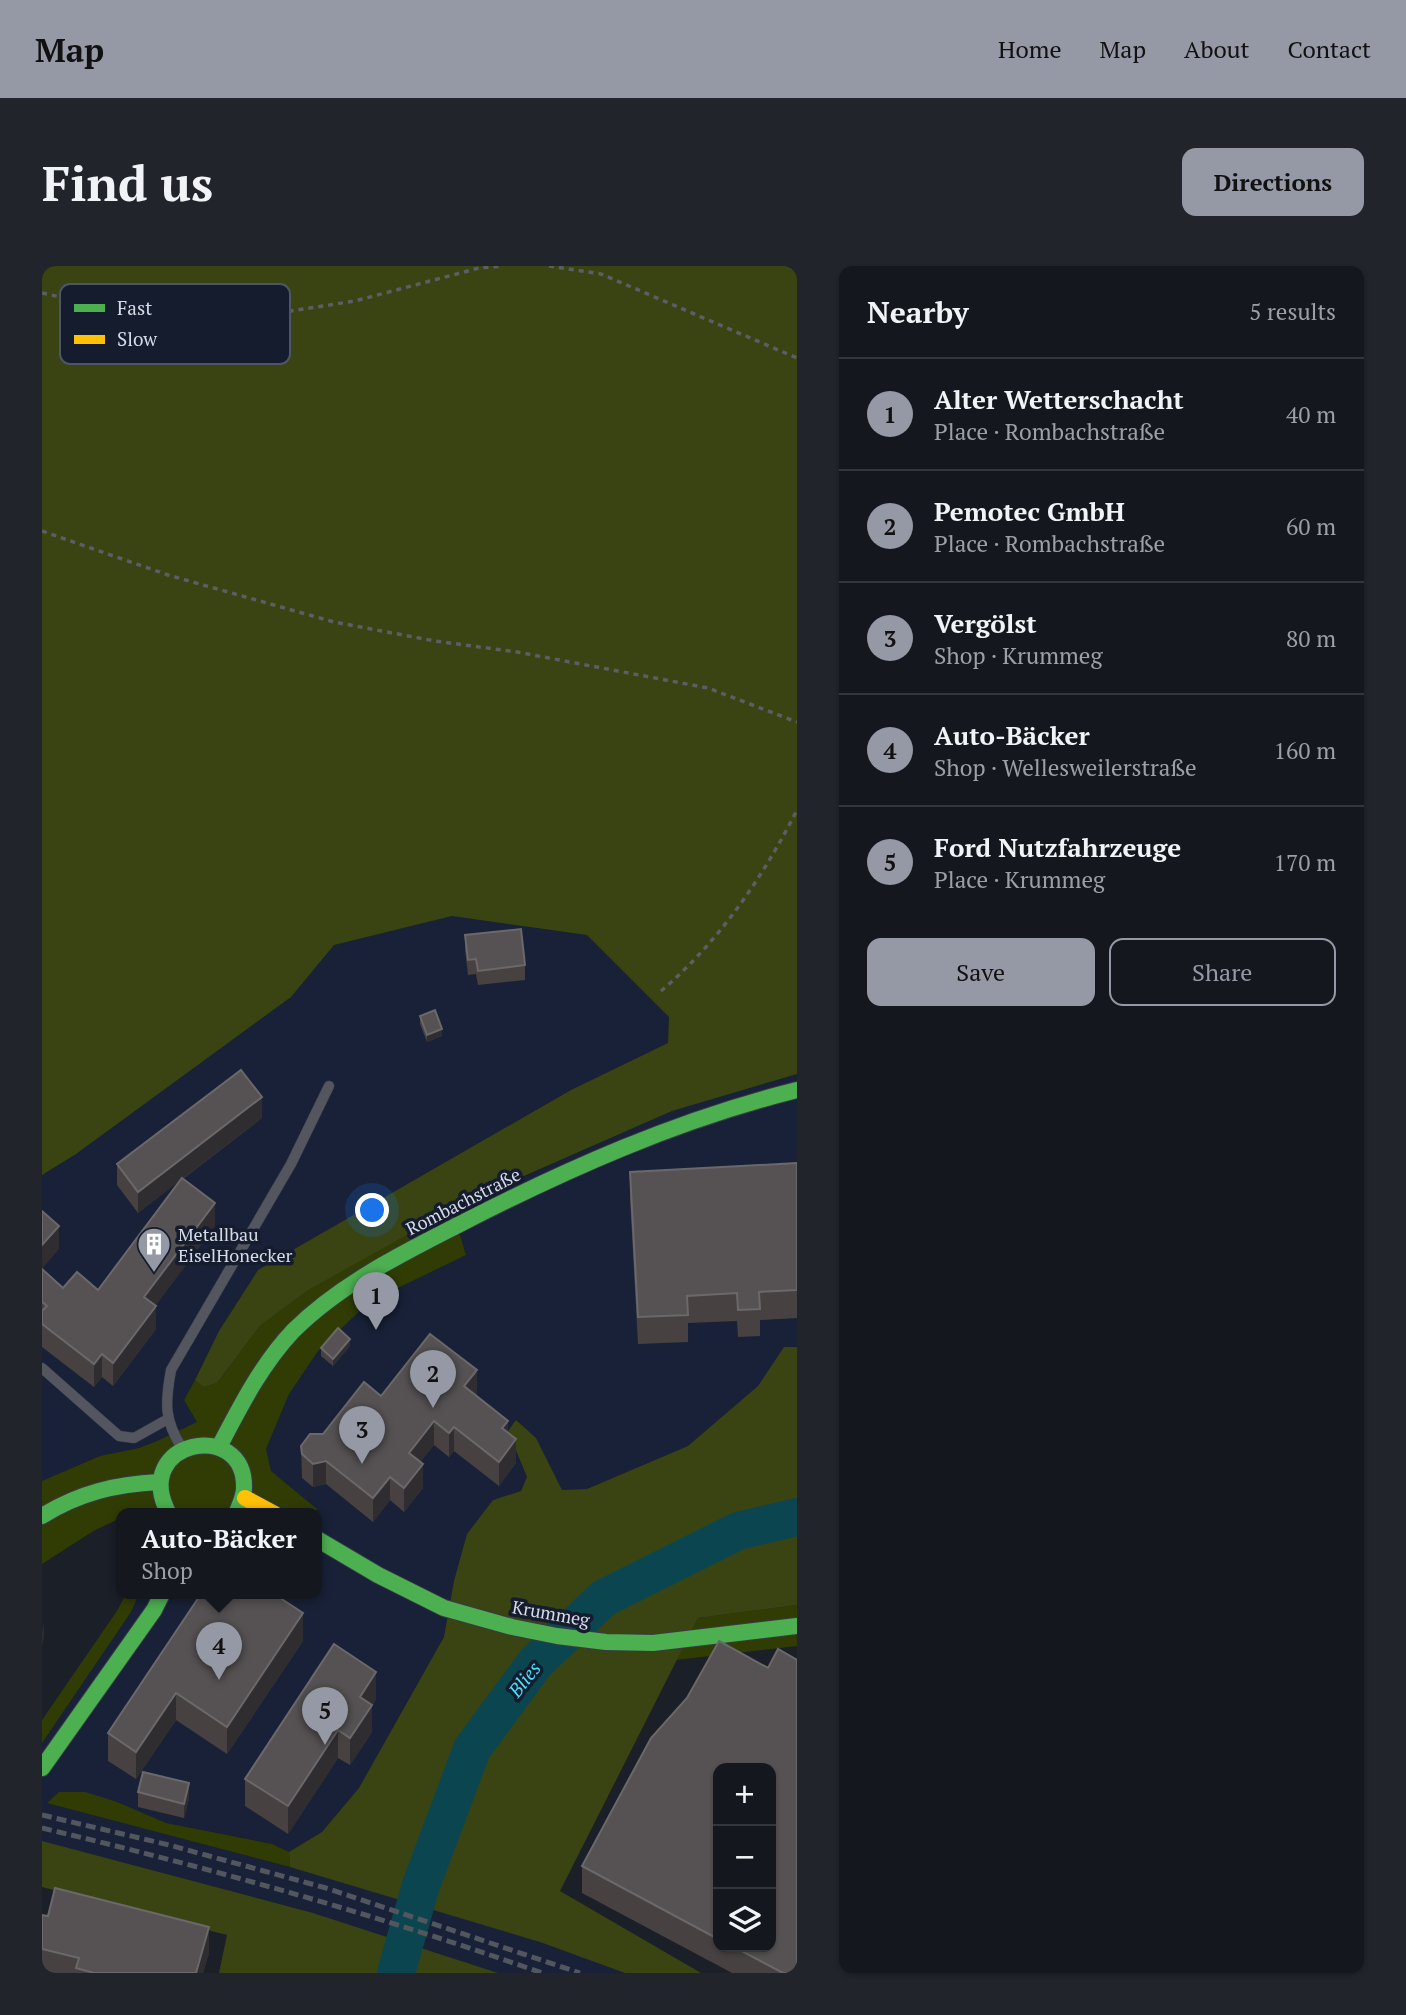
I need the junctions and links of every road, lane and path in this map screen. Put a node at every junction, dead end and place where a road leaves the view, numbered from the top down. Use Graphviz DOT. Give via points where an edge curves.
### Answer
graph roads {
  1 [pos="503,266"];
  2 [pos="549,266"];
  3 [pos="42,293"];
  4 [pos="60,297"];
  5 [pos="290,311"];
  6 [pos="797,358"];
  7 [pos="42,531"];
  8 [pos="797,722"];
  9 [pos="797,810"];
  10 [pos="661,991"];
  11 [pos="329,1086"];
  12 [pos="797,1090"];
  13 [pos="42,1368"];
  14 [pos="168,1419"];
  15 [pos="219,1447"];
  16 [pos="182,1449"];
  17 [pos="159,1482"];
  18 [pos="245,1497"];
  19 [pos="165,1508"];
  20 [pos="239,1508"];
  21 [pos="264,1508"];
  22 [pos="42,1516"];
  23 [pos="322,1542"];
  24 [pos="159,1599"];
  25 [pos="797,1626"];
  26 [pos="42,1769"];
  1 -- 5 [label="path" via="479,268 355,301"];
  2 -- 6 [label="path" via="601,274"];
  3 -- 4 [label="path"];
  7 -- 8 [label="path" via="168,575 334,622 708,688"];
  9 -- 10 [label="path" via="757,881 691,965"];
  11 -- 14 [label="lane" via="291,1164 171,1370"];
  12 -- 15 [label="street, Rombachstraße" via="680,1123 585,1161 374,1270 308,1317 273,1353"];
  13 -- 14 [label="lane" via="119,1436 134,1438"];
  14 -- 16 [label="lane"];
  15 -- 16 [label="street" via="201,1444"];
  15 -- 18 [label="street" via="239,1463"];
  16 -- 17 [label="street" via="165,1465"];
  17 -- 19 [label="street"];
  17 -- 22 [label="street" via="89,1491"];
  18 -- 20 [label="street"];
  18 -- 21 [label="street"];
  23 -- 25 [label="street, Krummeg" via="444,1608 557,1636 653,1643"];
  24 -- 26 [label="street"];
}
